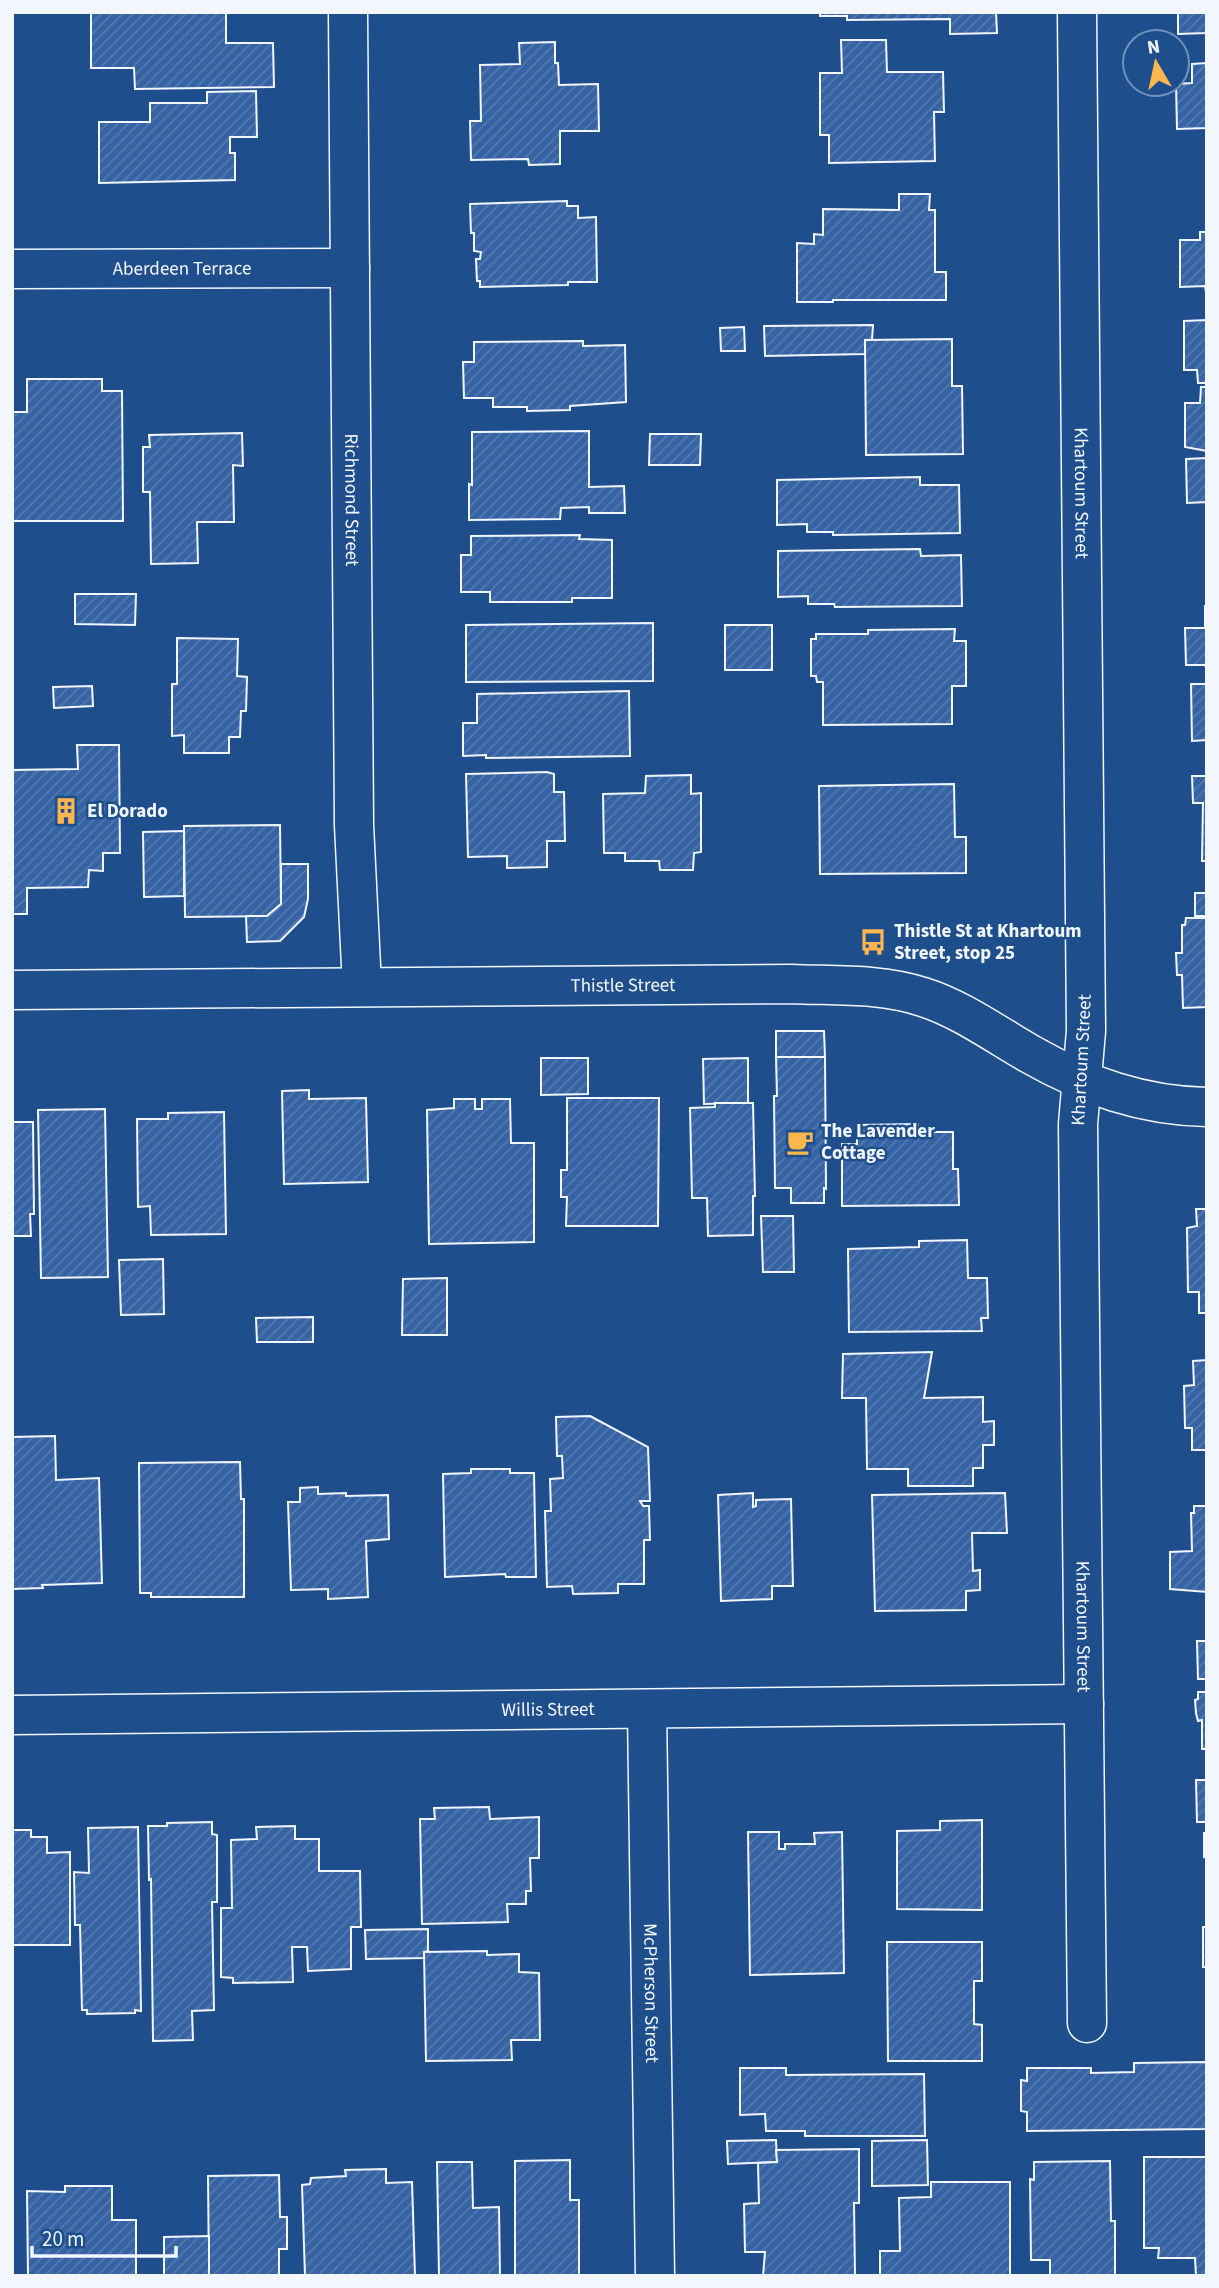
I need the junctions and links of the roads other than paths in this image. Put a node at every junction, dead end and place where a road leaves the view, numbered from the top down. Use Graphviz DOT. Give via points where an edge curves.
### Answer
graph roads {
  1 [pos="348,12"];
  2 [pos="1077,12"];
  3 [pos="351,268"];
  4 [pos="12,269"];
  5 [pos="362,986"];
  6 [pos="12,990"];
  7 [pos="1082,1081"];
  8 [pos="1207,1107"];
  9 [pos="1084,1704"];
  10 [pos="647,1709"];
  11 [pos="12,1715"];
  12 [pos="1087,2023"];
  13 [pos="655,2276"];
  1 -- 3 [label="street, Richmond Street"];
  2 -- 7 [label="street, Khartoum Street" via="1086,1017"];
  3 -- 4 [label="street, Aberdeen Terrace"];
  3 -- 5 [label="street, Richmond Street" via="354,825"];
  5 -- 6 [label="street, Thistle Street"];
  5 -- 7 [label="street, Thistle Street" via="791,984 899,990 955,1010"];
  7 -- 8 [label="street, Thistle Street" via="1149,1101"];
  7 -- 9 [label="street, Khartoum Street" via="1078,1124"];
  9 -- 10 [label="street, Willis Street"];
  9 -- 12 [label="street, Khartoum Street"];
  10 -- 11 [label="street, Willis Street"];
  10 -- 13 [label="street, McPherson Street"];
}
